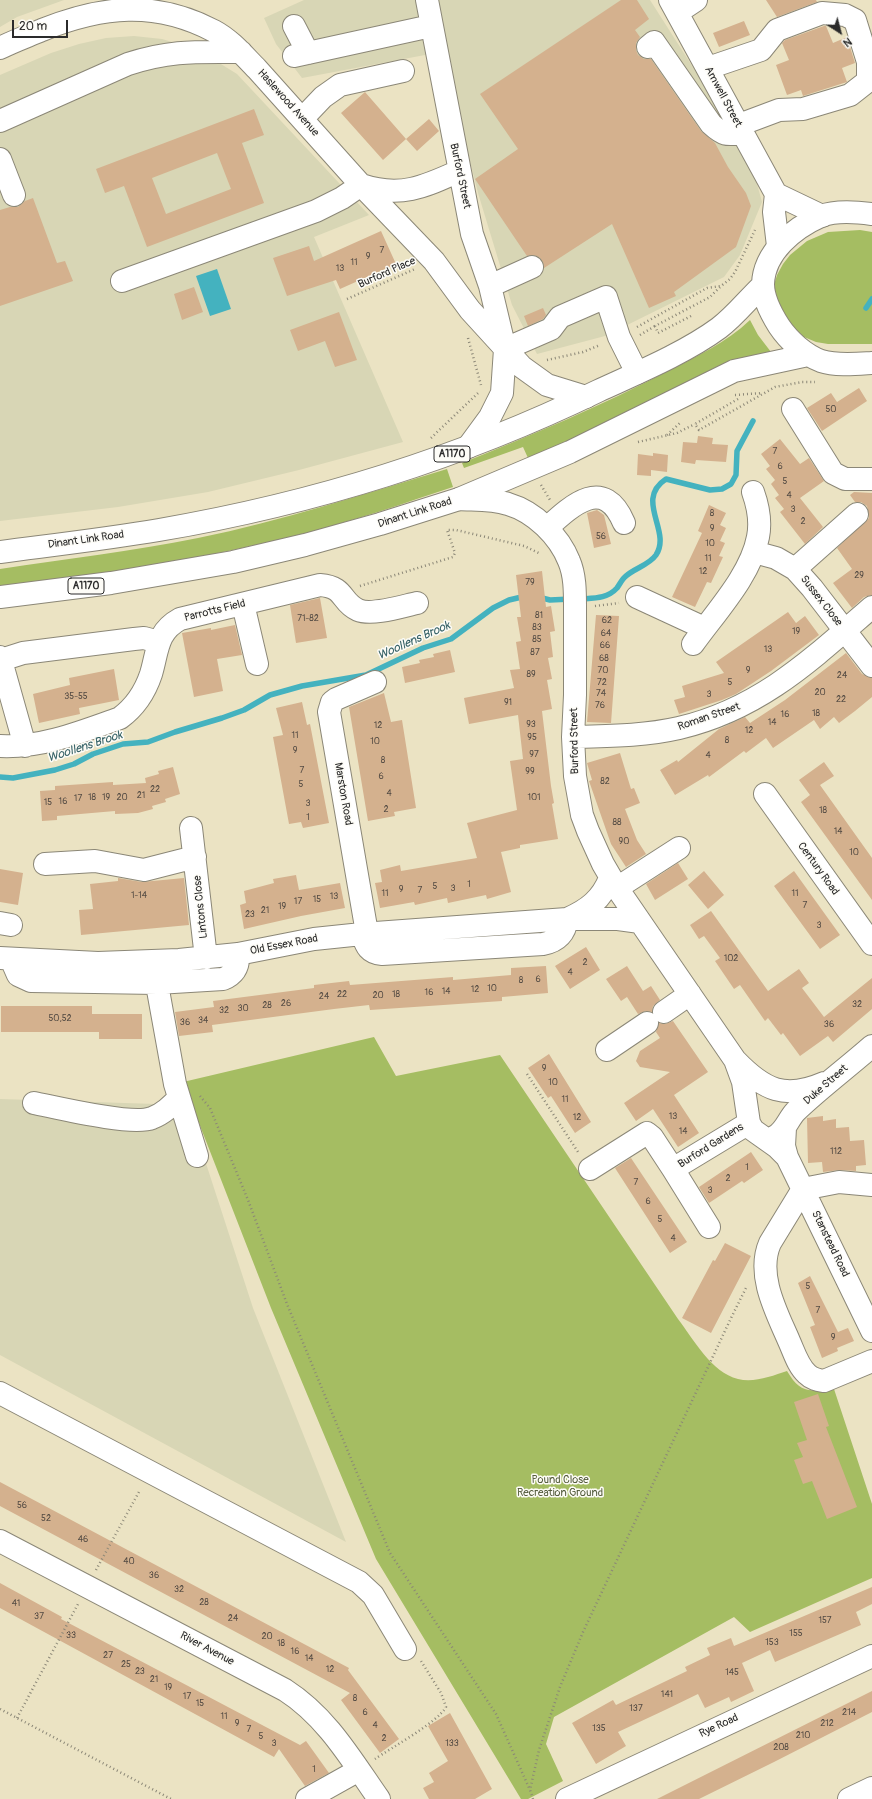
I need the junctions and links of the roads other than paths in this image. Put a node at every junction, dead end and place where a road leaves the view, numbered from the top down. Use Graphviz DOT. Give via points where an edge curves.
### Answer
graph roads {
  1 [pos="427,0"];
  2 [pos="696,0"];
  3 [pos="674,6"];
  4 [pos="294,26"];
  5 [pos="432,26"];
  6 [pos="648,47"];
  7 [pos="0,48"];
  8 [pos="241,52"];
  9 [pos="708,68"];
  10 [pos="404,71"];
  11 [pos="303,118"];
  12 [pos="0,121"];
  13 [pos="741,129"];
  14 [pos="0,159"];
  15 [pos="459,171"];
  16 [pos="361,185"];
  17 [pos="776,194"];
  18 [pos="14,195"];
  19 [pos="872,214"];
  20 [pos="822,216"];
  21 [pos="778,246"];
  22 [pos="532,267"];
  23 [pos="122,281"];
  24 [pos="763,285"];
  25 [pos="490,286"];
  26 [pos="505,349"];
  27 [pos="808,355"];
  28 [pos="872,363"];
  29 [pos="637,373"];
  30 [pos="586,397"];
  31 [pos="793,408"];
  32 [pos="468,447"];
  33 [pos="872,478"];
  34 [pos="753,492"];
  35 [pos="460,498"];
  36 [pos="857,514"];
  37 [pos="624,523"];
  38 [pos="547,528"];
  39 [pos="0,552"];
  40 [pos="754,552"];
  41 [pos="795,569"];
  42 [pos="0,597"];
  43 [pos="637,597"];
  44 [pos="417,603"];
  45 [pos="243,604"];
  46 [pos="872,607"];
  47 [pos="844,631"];
  48 [pos="159,642"];
  49 [pos="1,658"];
  50 [pos="257,664"];
  51 [pos="872,666"];
  52 [pos="375,682"];
  53 [pos="573,737"];
  54 [pos="0,746"];
  55 [pos="25,746"];
  56 [pos="765,794"];
  57 [pos="191,828"];
  58 [pos="679,848"];
  59 [pos="195,857"];
  60 [pos="45,864"];
  61 [pos="613,883"];
  62 [pos="567,919"];
  63 [pos="640,922"];
  64 [pos="365,934"];
  65 [pos="872,944"];
  66 [pos="238,954"];
  67 [pos="5,958"];
  68 [pos="206,958"];
  69 [pos="153,961"];
  70 [pos="157,983"];
  71 [pos="690,994"];
  72 [pos="871,1049"];
  73 [pos="607,1050"];
  74 [pos="735,1060"];
  75 [pos="830,1080"];
  76 [pos="177,1091"];
  77 [pos="34,1104"];
  78 [pos="785,1128"];
  79 [pos="756,1130"];
  80 [pos="197,1156"];
  81 [pos="787,1157"];
  82 [pos="590,1169"];
  83 [pos="673,1169"];
  84 [pos="872,1185"];
  85 [pos="803,1189"];
  86 [pos="709,1227"];
  87 [pos="872,1331"];
  88 [pos="872,1361"];
  89 [pos="0,1393"];
  90 [pos="0,1541"];
  91 [pos="405,1650"];
  92 [pos="872,1656"];
  93 [pos="359,1770"];
  94 [pos="872,1788"];
  95 [pos="307,1799"];
  96 [pos="379,1799"];
  97 [pos="567,1799"];
  98 [pos="849,1799"];
  1 -- 5 [label="street, Burford Street"];
  2 -- 3 [label="street"];
  3 -- 9 [label="street, Amwell Street"];
  4 -- 5 [label="street" via="301,54"];
  5 -- 15 [label="street, Burford Street"];
  6 -- 13 [label="street" via="654,42 720,132 727,135"];
  7 -- 8 [label="street, Haslewood Avenue" via="75,19 118,8 137,8 185,17 216,31"];
  8 -- 11 [label="street, Haslewood Avenue"];
  8 -- 12 [label="street" via="184,52 149,57"];
  9 -- 13 [label="street, Amwell Street"];
  9 -- 13 [label="street" via="761,50 777,30 822,13 845,15 855,20 868,62 868,81 850,95 803,108 779,110"];
  10 -- 11 [label="street" via="340,85 323,97"];
  11 -- 16 [label="street, Haslewood Avenue"];
  13 -- 17 [label="street, Amwell Street"];
  14 -- 18 [label="street"];
  15 -- 16 [label="street" via="425,186 400,191 386,192"];
  15 -- 25 [label="street, Burford Street" via="472,234"];
  16 -- 23 [label="street" via="316,211"];
  16 -- 26 [label="street, Haslewood Avenue" via="434,261 466,314"];
  17 -- 20 [label="street"];
  17 -- 21 [label="street" via="774,212"];
  19 -- 20 [label="street" via="836,213"];
  20 -- 21 [label="street" via="797,230"];
  21 -- 24 [label="street" via="766,270"];
  22 -- 25 [label="street"];
  24 -- 27 [label="street" via="766,301 782,331"];
  24 -- 29 [label="street, Dinant Link Road / A1170" via="718,328 701,340"];
  25 -- 26 [label="street, Burford Street"];
  26 -- 29 [label="street" via="551,329 560,317 606,297 619,337"];
  26 -- 30 [label="street" via="528,372 546,385"];
  26 -- 32 [label="street, Burford Street" via="502,393 490,417"];
  27 -- 28 [label="street" via="840,364"];
  27 -- 35 [label="street, Dinant Link Road / A1170" via="734,371 606,435"];
  29 -- 30 [label="street, Dinant Link Road / A1170"];
  30 -- 32 [label="street, Dinant Link Road / A1170"];
  31 -- 33 [label="street" via="833,473 845,479"];
  32 -- 39 [label="street, Dinant Link Road / A1170" via="375,479 222,517 161,529"];
  34 -- 40 [label="street" via="759,520"];
  35 -- 38 [label="street, Burford Street" via="508,504 526,512"];
  35 -- 42 [label="street, Dinant Link Road / A1170" via="373,526 233,562 111,583"];
  36 -- 41 [label="street"];
  37 -- 38 [label="street" via="611,502 601,497 588,499 573,506"];
  38 -- 53 [label="street, Burford Street" via="570,562 573,575"];
  40 -- 41 [label="street, Sussex Close" via="776,558"];
  40 -- 43 [label="street" via="741,576 699,636"];
  41 -- 47 [label="street, Sussex Close"];
  44 -- 45 [label="street, Parrotts Field" via="363,611 352,606 342,594 330,586 312,586"];
  45 -- 48 [label="street, Parrotts Field" via="180,619 170,624"];
  45 -- 50 [label="street"];
  46 -- 47 [label="street, Roman Street"];
  47 -- 51 [label="street, Sussex Close"];
  47 -- 53 [label="street, Roman Street" via="780,684 729,712 661,731"];
  48 -- 49 [label="street" via="144,638 134,639"];
  48 -- 55 [label="street, Parrotts Field" via="149,680 128,712 104,724"];
  49 -- 55 [label="street"];
  52 -- 64 [label="street, Marston Road" via="336,699 332,702 329,712"];
  53 -- 61 [label="street, Burford Street" via="575,776 582,815"];
  54 -- 55 [label="street, Parrotts Field"];
  56 -- 65 [label="street, Century Road"];
  57 -- 59 [label="street, Lintons Close"];
  58 -- 61 [label="street"];
  59 -- 60 [label="street" via="144,870 95,861"];
  59 -- 68 [label="street, Lintons Close"];
  61 -- 62 [label="street, Old Essex Road" via="592,905"];
  61 -- 63 [label="street, Burford Street"];
  62 -- 63 [label="street, Old Essex Road" via="623,919"];
  62 -- 64 [label="street, Old Essex Road"];
  63 -- 71 [label="street, Burford Street"];
  64 -- 66 [label="street, Old Essex Road" via="314,939"];
  66 -- 68 [label="street, Old Essex Road"];
  66 -- 70 [label="street" via="237,968 230,977"];
  67 -- 69 [label="street, Old Essex Road" via="98,963"];
  67 -- 70 [label="street" via="18,975 31,981"];
  68 -- 69 [label="street, Old Essex Road"];
  69 -- 70 [label="street"];
  70 -- 76 [label="street"];
  71 -- 73 [label="street"];
  71 -- 74 [label="street, Burford Street"];
  72 -- 75 [label="street, Duke Street"];
  74 -- 75 [label="street, Burford Street" via="751,1076 771,1089 782,1092 802,1090"];
  74 -- 79 [label="street, Burford Street"];
  75 -- 78 [label="street, Duke Street" via="793,1114"];
  76 -- 77 [label="street" via="159,1115 134,1121"];
  76 -- 80 [label="street"];
  78 -- 79 [label="street, Burford Gardens" via="779,1135 771,1138"];
  78 -- 81 [label="street" via="784,1146"];
  79 -- 81 [label="street"];
  79 -- 83 [label="street, Burford Gardens"];
  81 -- 85 [label="street, Stanstead Road"];
  82 -- 83 [label="street, Burford Gardens" via="647,1133"];
  83 -- 86 [label="street, Burford Gardens"];
  84 -- 85 [label="street" via="839,1182"];
  85 -- 87 [label="street, Stanstead Road"];
  85 -- 88 [label="street" via="767,1250 766,1277 775,1308 802,1369 811,1378 824,1381"];
  89 -- 91 [label="street" via="359,1582 373,1595"];
  90 -- 93 [label="street, River Avenue" via="296,1697 325,1723"];
  92 -- 97 [label="street, Rye Road"];
  93 -- 95 [label="street"];
  93 -- 96 [label="street, River Avenue"];
  94 -- 98 [label="street"];
}
